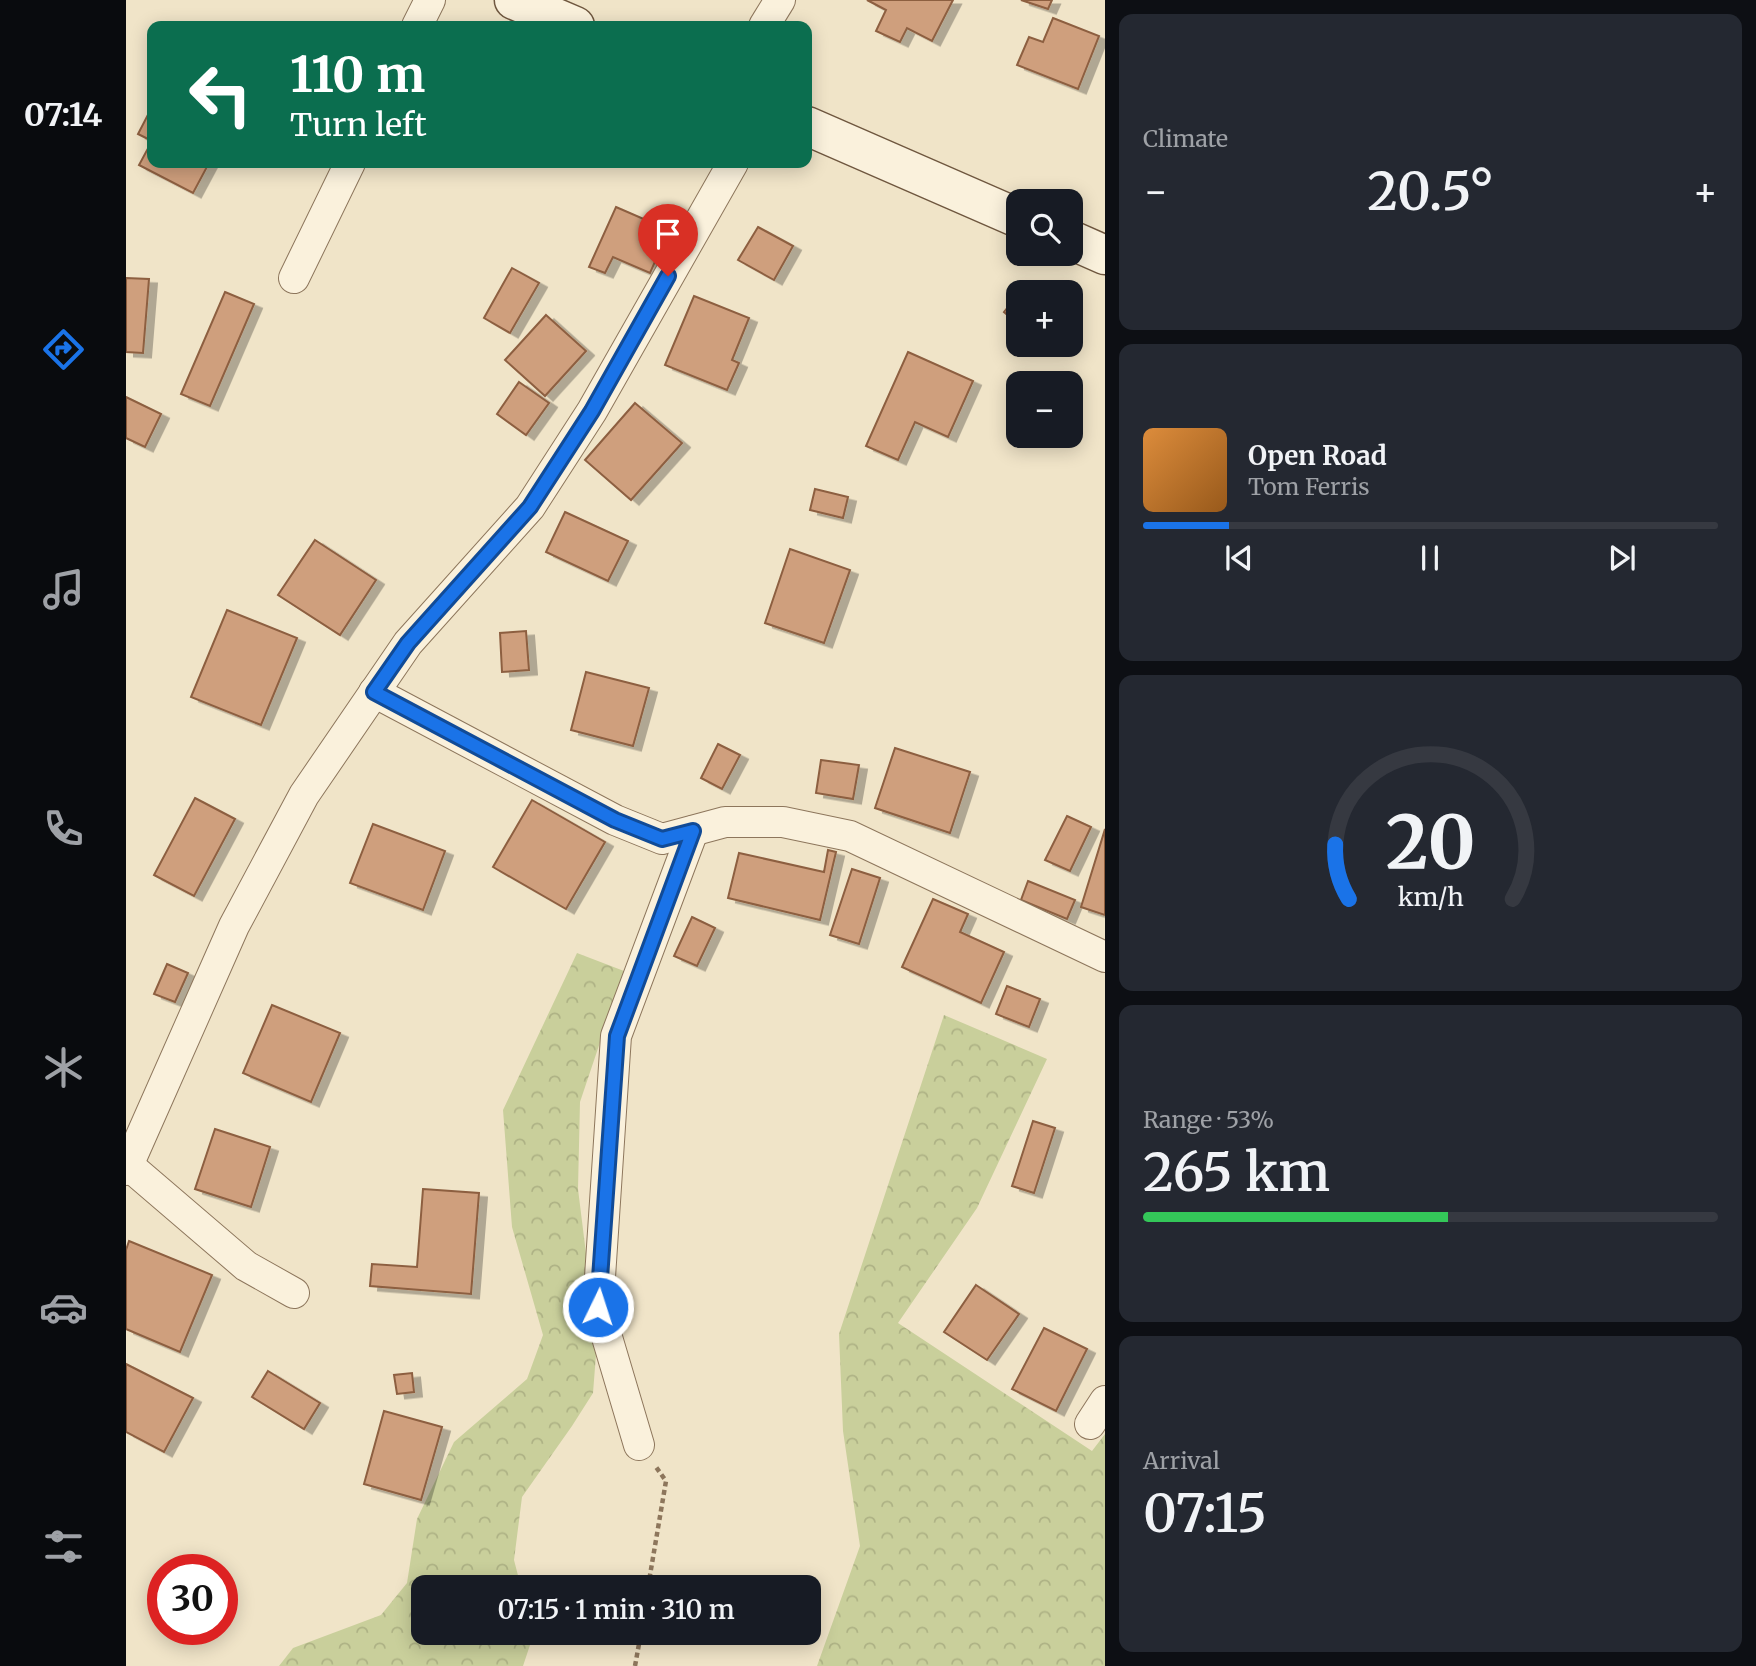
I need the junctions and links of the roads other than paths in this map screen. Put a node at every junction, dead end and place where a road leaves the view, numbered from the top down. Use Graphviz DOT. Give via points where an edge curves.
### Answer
graph roads {
  1 [pos="430,0"];
  2 [pos="514,0"];
  3 [pos="780,0"];
  4 [pos="420,21"];
  5 [pos="563,21"];
  6 [pos="767,21"];
  7 [pos="812,128"];
  8 [pos="348,168"];
  9 [pos="730,168"];
  10 [pos="1006,213"];
  11 [pos="1083,245"];
  12 [pos="1105,255"];
  13 [pos="294,278"];
  14 [pos="374,692"];
  15 [pos="693,831"];
  16 [pos="1105,957"];
  17 [pos="127,1168"];
  18 [pos="294,1293"];
  19 [pos="639,1444"];
  1 -- 4 [label="street"];
  2 -- 5 [label="main road"];
  3 -- 6 [label="street"];
  7 -- 10 [label="main road"];
  8 -- 13 [label="street"];
  9 -- 14 [label="street" via="592,411 530,507 408,643"];
  11 -- 12 [label="main road"];
  14 -- 15 [label="street" via="615,820 662,839"];
  14 -- 17 [label="street" via="304,795 234,926"];
  15 -- 16 [label="street" via="725,822 783,822 850,836"];
  15 -- 19 [label="street" via="617,1036 598,1307"];
  17 -- 18 [label="street" via="246,1266"];
}
